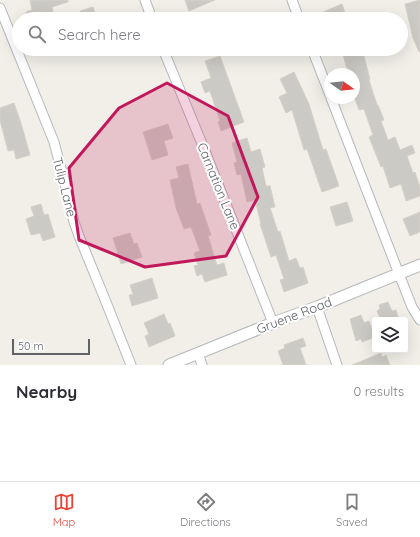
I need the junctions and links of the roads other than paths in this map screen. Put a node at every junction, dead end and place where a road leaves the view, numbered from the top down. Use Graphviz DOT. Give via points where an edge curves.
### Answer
graph roads {
  1 [pos="145,0"];
  2 [pos="292,0"];
  3 [pos="0,8"];
  4 [pos="149,12"];
  5 [pos="297,12"];
  6 [pos="12,38"];
  7 [pos="19,56"];
  8 [pos="166,56"];
  9 [pos="315,56"];
  10 [pos="324,80"];
  11 [pos="333,104"];
  12 [pos="420,265"];
  13 [pos="399,274"];
  14 [pos="316,307"];
  15 [pos="420,320"];
  16 [pos="272,323"];
  17 [pos="198,353"];
  18 [pos="131,365"];
  19 [pos="169,365"];
  20 [pos="202,365"];
  21 [pos="337,365"];
  1 -- 4 [label="street"];
  2 -- 5 [label="street"];
  3 -- 6 [label="street, Tulip Lane"];
  7 -- 18 [label="street, Tulip Lane" via="54,142 78,236"];
  8 -- 16 [label="street, Carnation Lane"];
  9 -- 10 [label="street"];
  11 -- 13 [label="street"];
  12 -- 13 [label="street, Gruene Road"];
  13 -- 14 [label="street, Gruene Road"];
  13 -- 15 [label="street"];
  14 -- 16 [label="street, Gruene Road"];
  14 -- 21 [label="street"];
  16 -- 17 [label="street, Gruene Road"];
  17 -- 19 [label="street, Gruene Road"];
  17 -- 20 [label="street"];
}
